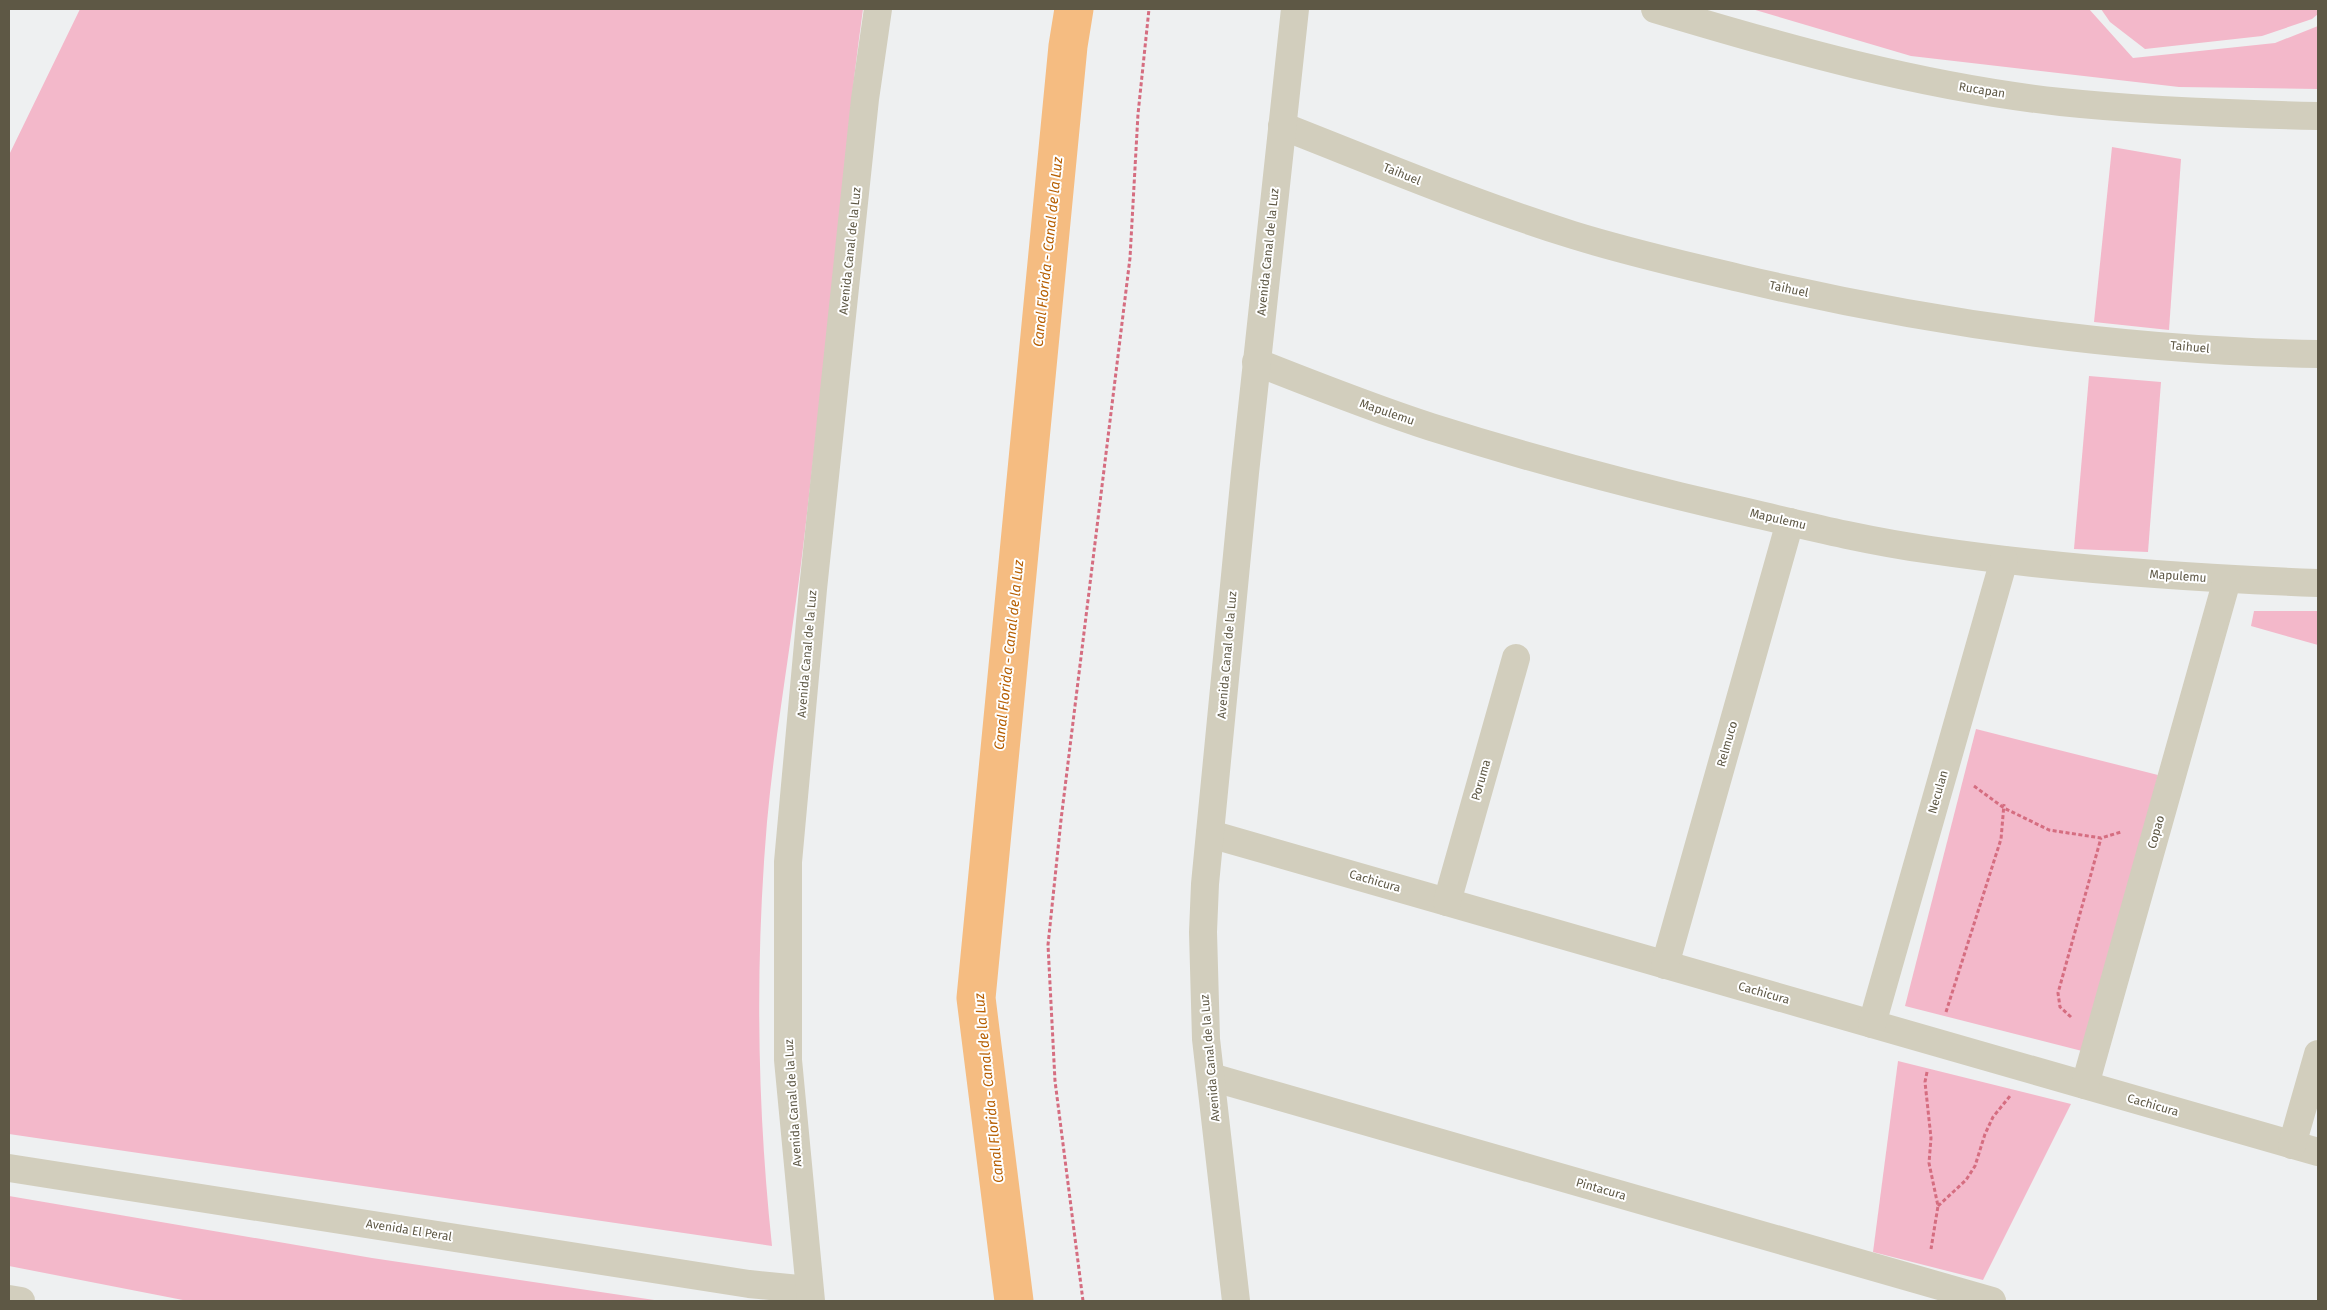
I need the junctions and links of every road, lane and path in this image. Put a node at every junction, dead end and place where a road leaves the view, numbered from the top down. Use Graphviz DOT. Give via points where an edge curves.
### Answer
graph roads {
  1 [pos="878,9"];
  2 [pos="1149,9"];
  3 [pos="1295,9"];
  4 [pos="1655,9"];
  5 [pos="2318,116"];
  6 [pos="1282,126"];
  7 [pos="2318,354"];
  8 [pos="1256,362"];
  9 [pos="1790,522"];
  10 [pos="2004,560"];
  11 [pos="2227,580"];
  12 [pos="2318,583"];
  13 [pos="1516,658"];
  14 [pos="1946,764"];
  15 [pos="2004,806"];
  16 [pos="2160,820"];
  17 [pos="1210,834"];
  18 [pos="2101,838"];
  19 [pos="1447,902"];
  20 [pos="1665,965"];
  21 [pos="1872,1024"];
  22 [pos="2098,1039"];
  23 [pos="1936,1043"];
  24 [pos="2318,1054"];
  25 [pos="2025,1068"];
  26 [pos="1211,1077"];
  27 [pos="2085,1085"];
  28 [pos="2292,1145"];
  29 [pos="2318,1152"];
  30 [pos="9,1168"];
  31 [pos="810,1296"];
  32 [pos="9,1299"];
  33 [pos="20,1301"];
  34 [pos="1083,1301"];
  35 [pos="1236,1301"];
  36 [pos="1992,1301"];
  1 -- 31 [label="street, Avenida Canal de la Luz" via="865,99 813,589 788,862 788,1060"];
  2 -- 34 [label="path" via="1138,114 1130,258 1048,945 1055,1081"];
  3 -- 6 [label="street, Avenida Canal de la Luz"];
  4 -- 5 [label="street, Rucapan" via="1828,59 1951,86 2060,102 2203,113"];
  6 -- 7 [label="street, Taihuel" via="1410,178 1548,227 1779,288 1991,327 2101,340"];
  6 -- 8 [label="street, Avenida Canal de la Luz"];
  8 -- 9 [label="street, Mapulemu" via="1351,399 1495,447 1675,496"];
  8 -- 17 [label="street, Avenida Canal de la Luz"];
  9 -- 10 [label="street, Mapulemu" via="1919,548"];
  9 -- 20 [label="street, Relmuco"];
  10 -- 11 [label="street, Mapulemu"];
  10 -- 14 [label="street, Neculan"];
  11 -- 12 [label="street, Mapulemu"];
  11 -- 16 [label="street, Copao"];
  13 -- 19 [label="street, Poruma"];
  14 -- 15 [label="path"];
  14 -- 21 [label="street, Neculan"];
  15 -- 18 [label="path" via="2049,830"];
  15 -- 23 [label="path" via="2001,839"];
  16 -- 18 [label="path"];
  16 -- 22 [label="street, Copao"];
  17 -- 19 [label="street, Cachicura"];
  17 -- 26 [label="street, Avenida Canal de la Luz" via="1203,932 1206,1039"];
  18 -- 22 [label="path" via="2058,993 2060,1007"];
  19 -- 20 [label="street, Cachicura"];
  20 -- 21 [label="street, Cachicura"];
  21 -- 23 [label="street, Cachicura"];
  22 -- 27 [label="street, Copao"];
  23 -- 25 [label="street, Cachicura"];
  23 -- 25 [label="path" via="1928,1062 1925,1082 1931,1138 1929,1163 1938,1206 1970,1173 1993,1117 2017,1086"];
  24 -- 28 [label="street"];
  25 -- 27 [label="street, Cachicura"];
  26 -- 35 [label="street, Avenida Canal de la Luz"];
  26 -- 36 [label="street, Pintacura"];
  27 -- 28 [label="street, Cachicura"];
  28 -- 29 [label="street, Cachicura"];
  30 -- 31 [label="street, Avenida El Peral"];
  32 -- 33 [label="street"];
}
